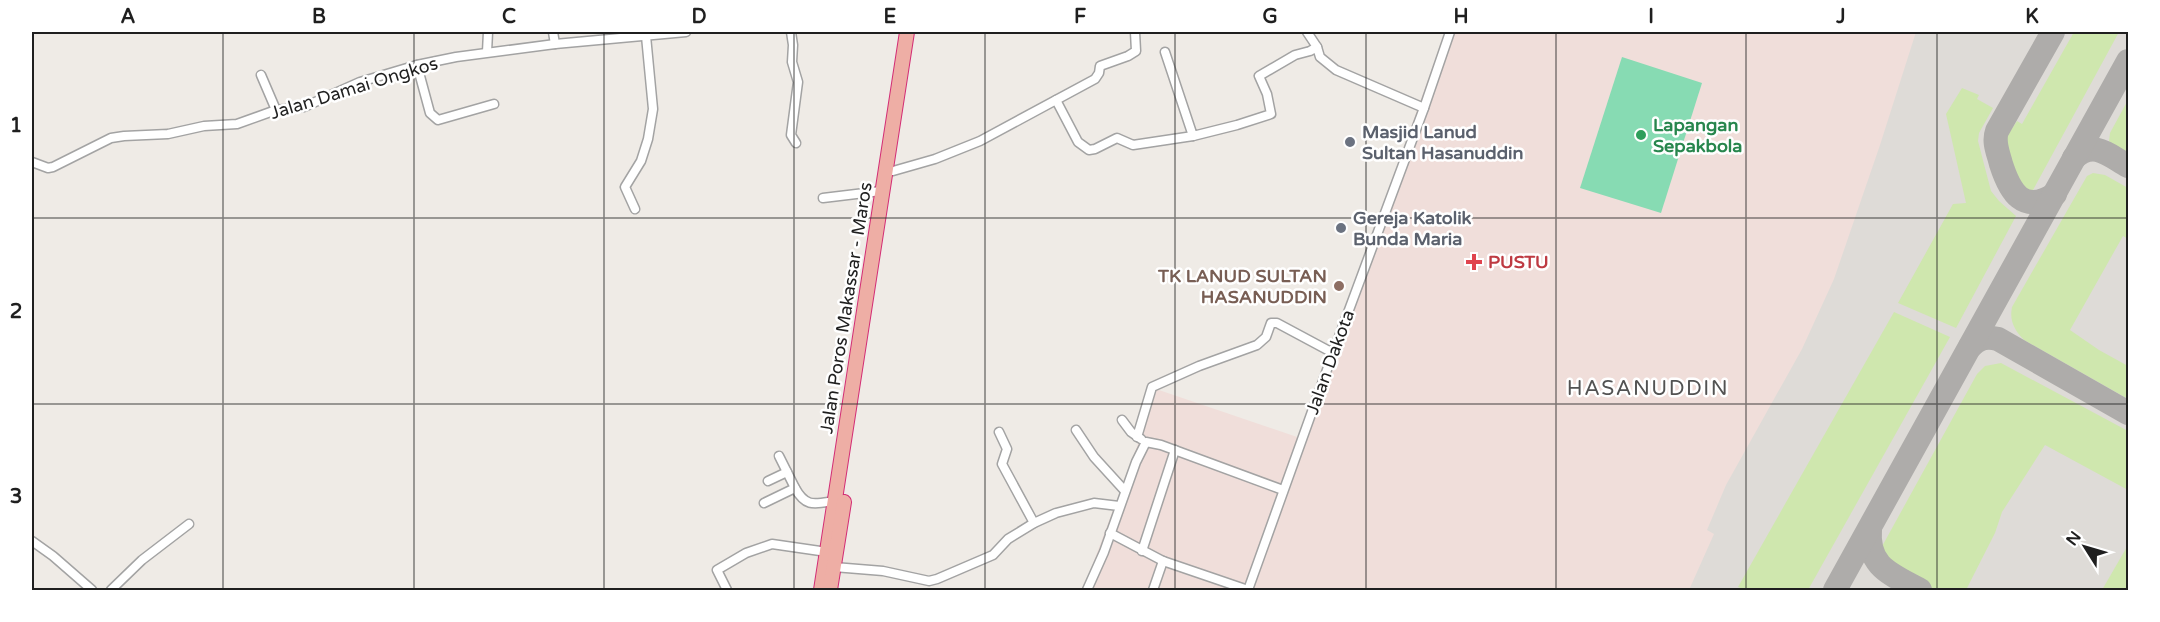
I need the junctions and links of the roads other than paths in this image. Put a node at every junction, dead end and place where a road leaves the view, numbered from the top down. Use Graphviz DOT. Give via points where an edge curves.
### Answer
graph roads {
  1 [pos="488,32"];
  2 [pos="553,32"];
  3 [pos="686,32"];
  4 [pos="791,32"];
  5 [pos="907,32"];
  6 [pos="915,32"];
  7 [pos="1135,32"];
  8 [pos="1308,32"];
  9 [pos="1450,32"];
  10 [pos="672,33"];
  11 [pos="603,36"];
  12 [pos="646,36"];
  13 [pos="555,44"];
  14 [pos="1317,47"];
  15 [pos="488,52"];
  16 [pos="1165,52"];
  17 [pos="417,65"];
  18 [pos="261,75"];
  19 [pos="1056,100"];
  20 [pos="494,104"];
  21 [pos="1424,108"];
  22 [pos="276,110"];
  23 [pos="1193,136"];
  24 [pos="796,143"];
  25 [pos="32,162"];
  26 [pos="893,171"];
  27 [pos="881,191"];
  28 [pos="823,198"];
  29 [pos="635,210"];
  30 [pos="1333,353"];
  31 [pos="1122,420"];
  32 [pos="1076,429"];
  33 [pos="999,432"];
  34 [pos="1137,436"];
  35 [pos="1146,442"];
  36 [pos="1175,450"];
  37 [pos="779,456"];
  38 [pos="787,472"];
  39 [pos="768,481"];
  40 [pos="795,488"];
  41 [pos="1283,490"];
  42 [pos="1125,491"];
  43 [pos="834,501"];
  44 [pos="764,502"];
  45 [pos="1119,506"];
  46 [pos="1034,523"];
  47 [pos="189,524"];
  48 [pos="835,529"];
  49 [pos="1110,533"];
  50 [pos="32,541"];
  51 [pos="1142,551"];
  52 [pos="827,552"];
  53 [pos="1163,561"];
  54 [pos="834,567"];
  55 [pos="1248,590"];
  56 [pos="92,591"];
  57 [pos="111,591"];
  58 [pos="727,591"];
  59 [pos="821,591"];
  60 [pos="830,591"];
  61 [pos="1087,591"];
  62 [pos="1153,591"];
  1 -- 15 [label="street"];
  2 -- 13 [label="street"];
  3 -- 10 [label="street, Jalan Damai Ongkos"];
  4 -- 24 [label="street" via="792,62 798,79 791,135"];
  5 -- 27 [label="highway, Jalan Poros Makassar - Maros"];
  6 -- 26 [label="highway, Jalan Poros Makassar - Maros"];
  7 -- 19 [label="street" via="1136,51 1100,66 1095,80"];
  8 -- 14 [label="street"];
  9 -- 21 [label="street, Jalan Dakota"];
  10 -- 12 [label="street, Jalan Damai Ongkos"];
  11 -- 12 [label="street, Jalan Damai Ongkos"];
  11 -- 13 [label="street, Jalan Damai Ongkos"];
  12 -- 29 [label="street" via="652,109 648,139 641,161 625,188"];
  13 -- 15 [label="street, Jalan Damai Ongkos"];
  14 -- 21 [label="street" via="1320,57 1336,70"];
  14 -- 23 [label="street" via="1259,76 1271,114"];
  15 -- 17 [label="street, Jalan Damai Ongkos"];
  16 -- 23 [label="street"];
  17 -- 20 [label="street" via="434,118"];
  17 -- 22 [label="street, Jalan Damai Ongkos" via="360,82 304,107"];
  18 -- 22 [label="street"];
  19 -- 23 [label="street" via="1078,142 1089,150 1118,138 1133,146"];
  19 -- 26 [label="street" via="980,141"];
  21 -- 30 [label="street, Jalan Dakota"];
  22 -- 25 [label="street, Jalan Damai Ongkos" via="237,124 111,138 53,167"];
  26 -- 48 [label="highway, Jalan Poros Makassar - Maros"];
  27 -- 28 [label="street"];
  27 -- 43 [label="highway, Jalan Poros Makassar - Maros"];
  30 -- 34 [label="street" via="1271,323 1266,337 1257,345 1152,387"];
  30 -- 41 [label="street, Jalan Dakota"];
  31 -- 34 [label="street"];
  32 -- 42 [label="street"];
  33 -- 46 [label="street" via="1007,449 1002,464"];
  34 -- 35 [label="street"];
  35 -- 36 [label="street"];
  35 -- 42 [label="street"];
  36 -- 41 [label="street"];
  36 -- 51 [label="street"];
  37 -- 38 [label="street"];
  38 -- 39 [label="street"];
  38 -- 40 [label="street"];
  40 -- 43 [label="street" via="807,502"];
  40 -- 44 [label="street"];
  41 -- 55 [label="street, Jalan Dakota"];
  42 -- 45 [label="street"];
  43 -- 48 [label="highway, Jalan Poros Makassar - Maros"];
  45 -- 46 [label="street" via="1084,505"];
  45 -- 49 [label="street"];
  46 -- 54 [label="street" via="1008,539 993,555 929,581 883,571"];
  47 -- 57 [label="street" via="141,560"];
  48 -- 52 [label="highway, Jalan Poros Makassar - Maros"];
  48 -- 54 [label="highway, Jalan Poros Makassar - Maros"];
  49 -- 51 [label="street"];
  49 -- 61 [label="street"];
  50 -- 56 [label="street"];
  51 -- 53 [label="street"];
  52 -- 58 [label="street" via="772,544 748,551 717,570"];
  52 -- 59 [label="highway, Jalan Poros Makassar - Maros"];
  53 -- 55 [label="street"];
  53 -- 62 [label="street"];
  54 -- 60 [label="highway, Jalan Poros Makassar - Maros"];
}
